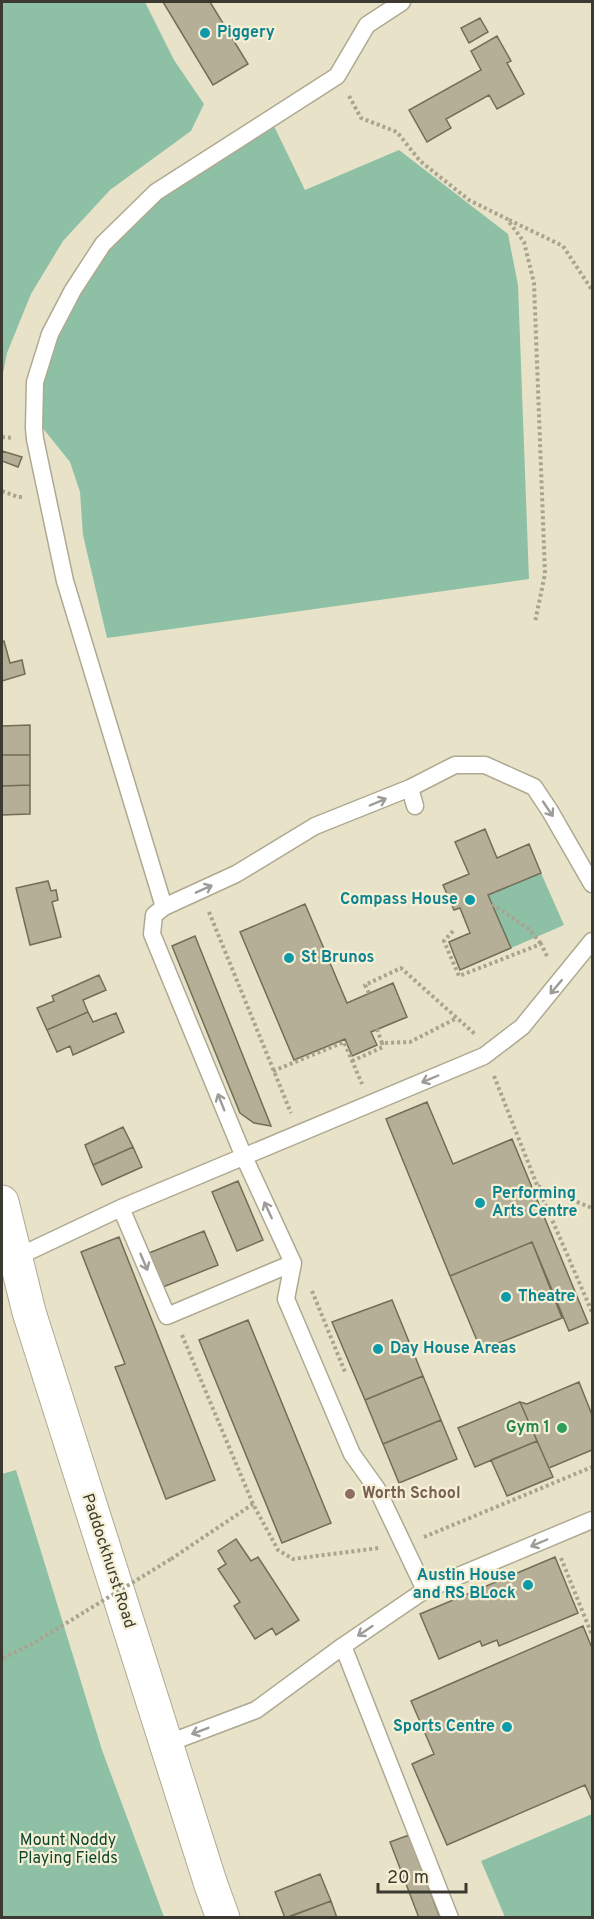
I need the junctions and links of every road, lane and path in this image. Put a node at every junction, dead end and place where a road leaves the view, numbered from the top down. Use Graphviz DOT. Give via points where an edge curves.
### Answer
graph roads {
  1 [pos="402,2"];
  2 [pos="337,76"];
  3 [pos="507,219"];
  4 [pos="592,290"];
  5 [pos="535,622"];
  6 [pos="410,788"];
  7 [pos="415,806"];
  8 [pos="592,884"];
  9 [pos="492,904"];
  10 [pos="218,906"];
  11 [pos="164,907"];
  12 [pos="453,931"];
  13 [pos="592,941"];
  14 [pos="541,944"];
  15 [pos="560,982"];
  16 [pos="369,993"];
  17 [pos="455,1019"];
  18 [pos="377,1029"];
  19 [pos="382,1043"];
  20 [pos="488,1054"];
  21 [pos="352,1061"];
  22 [pos="273,1071"];
  23 [pos="362,1083"];
  24 [pos="292,1117"];
  25 [pos="244,1156"];
  26 [pos="537,1185"];
  27 [pos="2,1202"];
  28 [pos="122,1208"];
  29 [pos="592,1208"];
  30 [pos="15,1258"];
  31 [pos="293,1263"];
  32 [pos="310,1286"];
  33 [pos="592,1312"];
  34 [pos="173,1313"];
  35 [pos="346,1375"];
  36 [pos="592,1467"];
  37 [pos="253,1504"];
  38 [pos="592,1520"];
  39 [pos="553,1537"];
  40 [pos="409,1543"];
  41 [pos="425,1590"];
  42 [pos="592,1635"];
  43 [pos="343,1646"];
  44 [pos="3,1658"];
  45 [pos="166,1744"];
  46 [pos="223,1917"];
  47 [pos="450,1917"];
  1 -- 2 [label="lane" via="367,25"];
  2 -- 3 [label="path" via="361,118 397,132 420,161 469,200"];
  2 -- 11 [label="lane" via="156,192 104,244 50,334 35,382 35,439 65,580"];
  3 -- 4 [label="path" via="563,246"];
  3 -- 5 [label="path" via="524,242 534,283 545,574"];
  6 -- 7 [label="lane"];
  6 -- 8 [label="lane, one-way" via="455,765 485,765 534,787"];
  11 -- 6 [label="lane, one-way" via="236,874 315,826"];
  9 -- 14 [label="path" via="530,930"];
  10 -- 22 [label="path" via="209,912"];
  25 -- 11 [label="lane, one-way" via="152,934 154,915"];
  12 -- 14 [label="path" via="444,941 459,976"];
  13 -- 15 [label="lane"];
  14 -- 15 [label="path"];
  15 -- 20 [label="lane, one-way" via="522,1027"];
  16 -- 17 [label="path" via="365,985 401,968"];
  17 -- 19 [label="path" via="410,1042"];
  17 -- 20 [label="path" via="482,1040"];
  18 -- 19 [label="path"];
  19 -- 21 [label="path" via="383,1047"];
  20 -- 25 [label="lane, one-way"];
  20 -- 26 [label="path"];
  21 -- 22 [label="path" via="344,1042"];
  21 -- 23 [label="path"];
  22 -- 24 [label="path"];
  25 -- 28 [label="lane"];
  31 -- 25 [label="lane, one-way"];
  26 -- 29 [label="path"];
  26 -- 33 [label="path"];
  27 -- 30 [label="main road, Paddockhurst Road"];
  28 -- 30 [label="lane"];
  28 -- 34 [label="lane, one-way" via="167,1316"];
  30 -- 45 [label="main road, Paddockhurst Road"];
  31 -- 34 [label="lane"];
  31 -- 40 [label="lane" via="286,1299 352,1454"];
  32 -- 35 [label="path"];
  34 -- 37 [label="path"];
  36 -- 40 [label="path"];
  37 -- 40 [label="path" via="278,1550 293,1559"];
  37 -- 44 [label="path, bridge" via="34,1643"];
  38 -- 39 [label="lane"];
  39 -- 41 [label="lane, one-way"];
  39 -- 42 [label="path"];
  40 -- 41 [label="lane"];
  41 -- 43 [label="lane, one-way"];
  43 -- 45 [label="lane, one-way" via="256,1710"];
  43 -- 47 [label="lane"];
  45 -- 46 [label="main road, Paddockhurst Road"];
}
